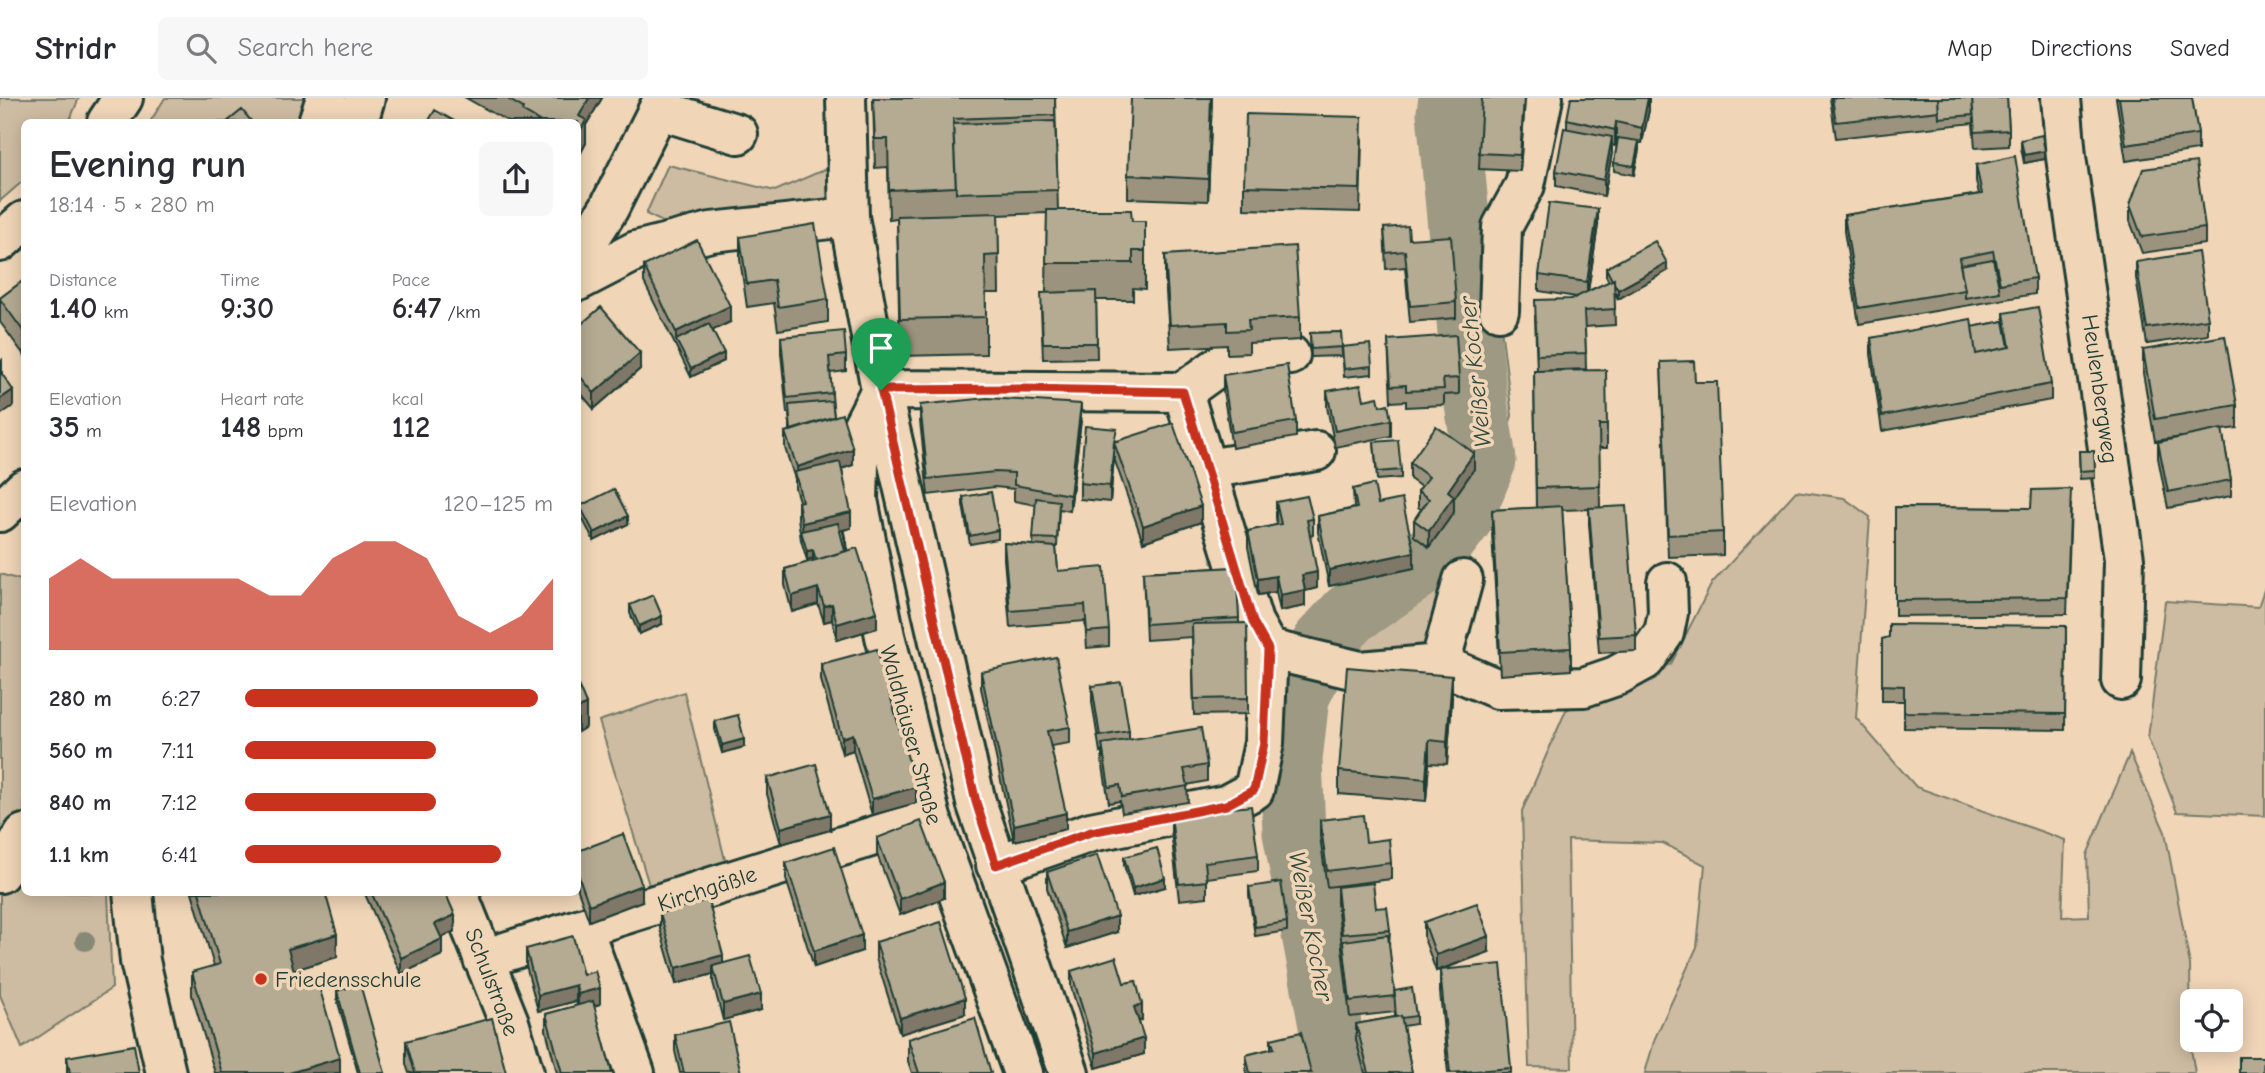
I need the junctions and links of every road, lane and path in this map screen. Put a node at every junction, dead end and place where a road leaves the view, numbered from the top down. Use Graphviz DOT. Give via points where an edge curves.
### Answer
graph roads {
  1 [pos="123,98"];
  2 [pos="326,98"];
  3 [pos="365,98"];
  4 [pos="846,98"];
  5 [pos="1543,98"];
  6 [pos="2061,98"];
  7 [pos="662,104"];
  8 [pos="109,119"];
  9 [pos="319,119"];
  10 [pos="359,119"];
  11 [pos="737,134"];
  12 [pos="849,217"];
  13 [pos="21,224"];
  14 [pos="0,242"];
  15 [pos="581,252"];
  16 [pos="581,279"];
  17 [pos="1499,310"];
  18 [pos="1290,355"];
  19 [pos="881,390"];
  20 [pos="1183,392"];
  21 [pos="1316,451"];
  22 [pos="1207,468"];
  23 [pos="21,492"];
  24 [pos="0,512"];
  25 [pos="1464,580"];
  26 [pos="1667,582"];
  27 [pos="1282,652"];
  28 [pos="1440,664"];
  29 [pos="2121,680"];
  30 [pos="931,818"];
  31 [pos="21,839"];
  32 [pos="996,865"];
  33 [pos="0,873"];
  34 [pos="133,896"];
  35 [pos="459,896"];
  36 [pos="583,929"];
  37 [pos="483,959"];
  38 [pos="166,1073"];
  39 [pos="524,1073"];
  40 [pos="635,1073"];
  41 [pos="1023,1073"];
  42 [pos="1069,1073"];
  1 -- 8 [label="street"];
  2 -- 9 [label="street"];
  3 -- 10 [label="street"];
  4 -- 12 [label="street, Waldhäuser Straße"];
  5 -- 17 [label="street" via="1525,185 1502,227"];
  6 -- 29 [label="street, Heulenbergweg" via="2124,559"];
  7 -- 11 [label="street"];
  7 -- 15 [label="street"];
  12 -- 16 [label="street" via="710,232 636,251"];
  12 -- 19 [label="street, Waldhäuser Straße"];
  13 -- 14 [label="street"];
  18 -- 20 [label="street" via="1226,361"];
  19 -- 20 [label="street"];
  19 -- 30 [label="street, Waldhäuser Straße" via="860,431 858,500 885,636"];
  19 -- 32 [label="street, Waldhäuser Straße" via="976,802"];
  20 -- 22 [label="street"];
  21 -- 22 [label="street"];
  22 -- 27 [label="street" via="1253,622"];
  23 -- 24 [label="street"];
  25 -- 28 [label="street"];
  26 -- 28 [label="street" via="1664,633 1645,660 1616,676 1584,687 1498,689"];
  27 -- 28 [label="street" via="1360,671"];
  27 -- 32 [label="street" via="1254,790 1226,805 1091,832"];
  30 -- 36 [label="street, Kirchgäßle"];
  30 -- 41 [label="street, Waldhäuser Straße"];
  31 -- 33 [label="street"];
  32 -- 42 [label="street, Waldhäuser Straße"];
  34 -- 38 [label="street" via="140,961"];
  35 -- 37 [label="street, Schulstraße"];
  36 -- 37 [label="street, Kirchgäßle"];
  36 -- 40 [label="street"];
  37 -- 39 [label="street, Schulstraße"];
}
